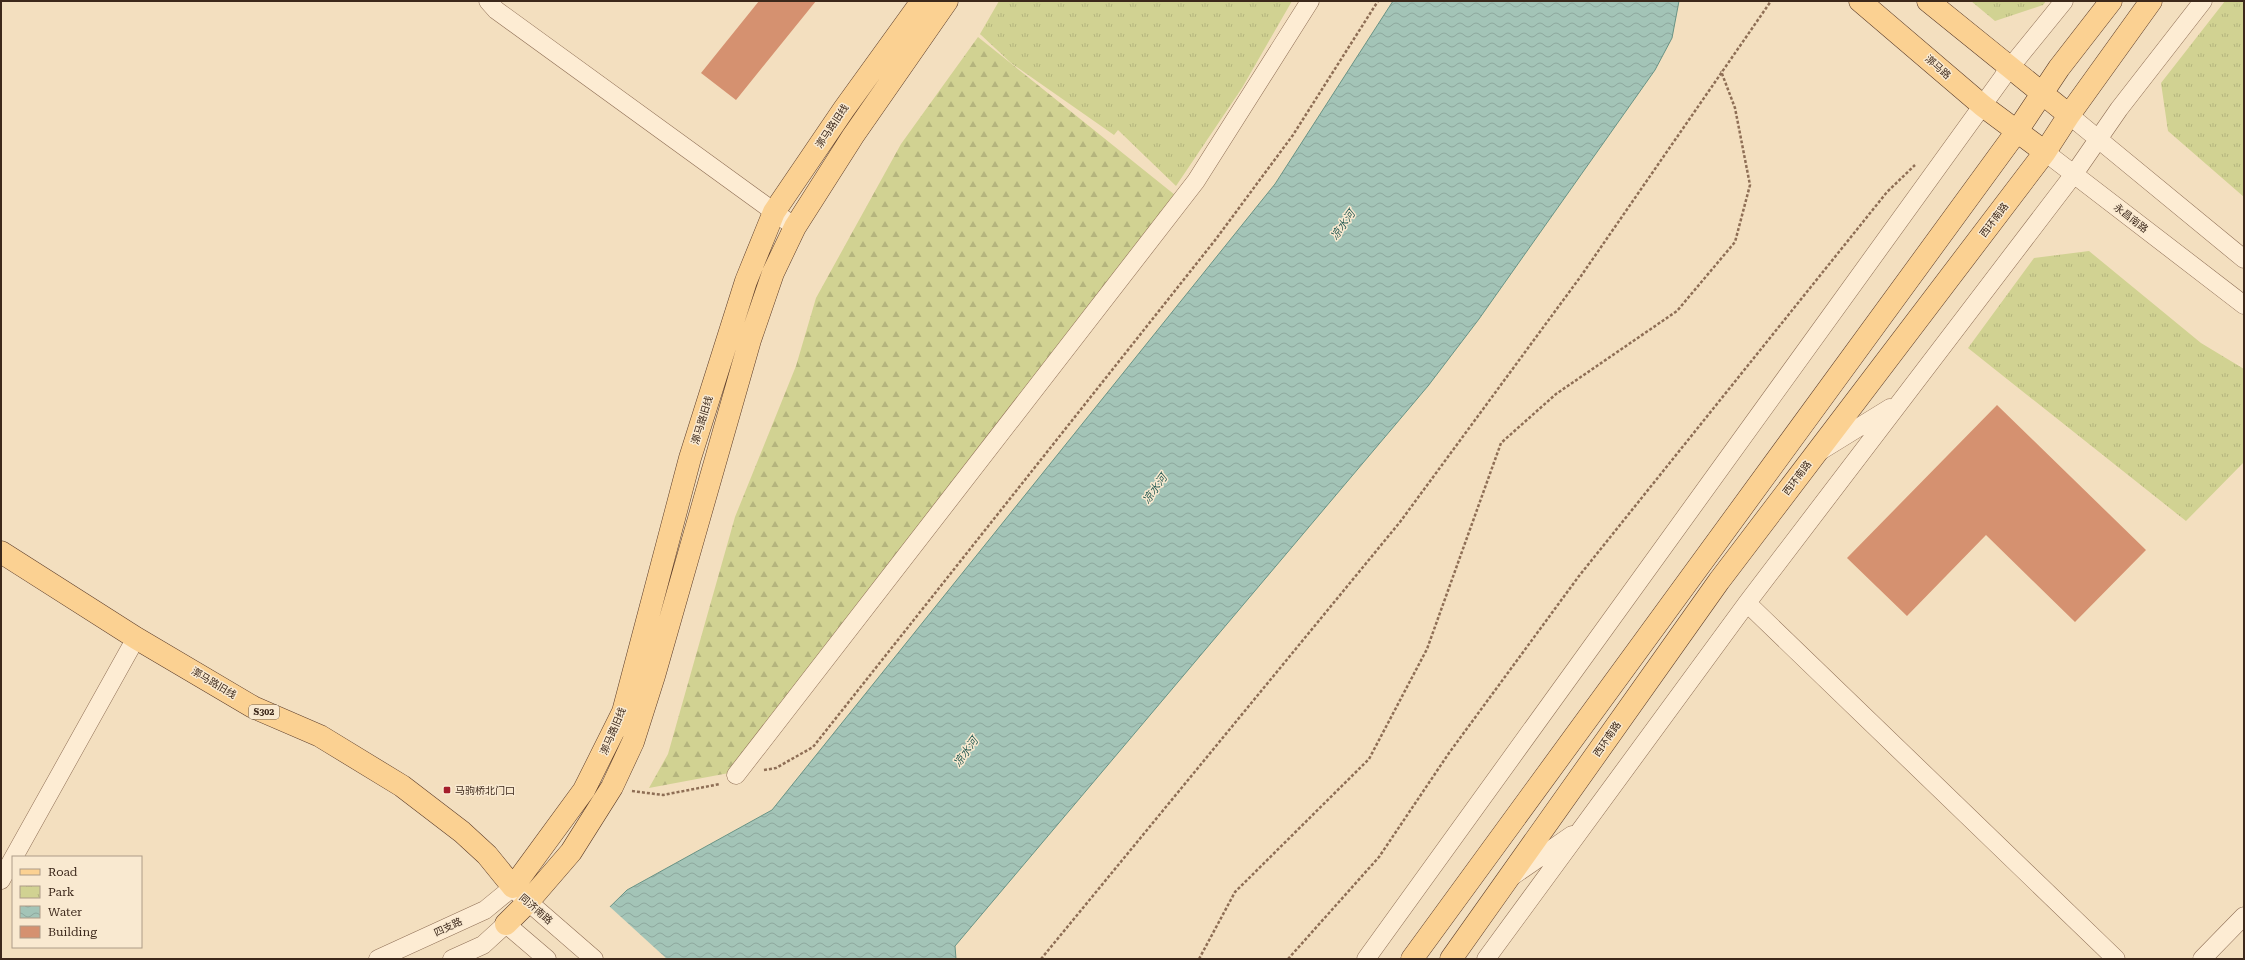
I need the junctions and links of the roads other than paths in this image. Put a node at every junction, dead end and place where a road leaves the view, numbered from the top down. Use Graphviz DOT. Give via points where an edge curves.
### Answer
graph roads {
  1 [pos="488,1"];
  2 [pos="922,1"];
  3 [pos="947,1"];
  4 [pos="1310,1"];
  5 [pos="1860,1"];
  6 [pos="1928,1"];
  7 [pos="2064,1"];
  8 [pos="2111,1"];
  9 [pos="2150,1"];
  10 [pos="2203,1"];
  11 [pos="2011,66"];
  12 [pos="2042,93"];
  13 [pos="1981,105"];
  14 [pos="2069,115"];
  15 [pos="2017,131"];
  16 [pos="2100,140"];
  17 [pos="2045,152"];
  18 [pos="2074,174"];
  19 [pos="774,212"];
  20 [pos="794,227"];
  21 [pos="2244,260"];
  22 [pos="2244,305"];
  23 [pos="1900,402"];
  24 [pos="1816,453"];
  25 [pos="1,552"];
  26 [pos="1747,603"];
  27 [pos="136,638"];
  28 [pos="736,775"];
  29 [pos="1583,826"];
  30 [pos="3,870"];
  31 [pos="1507,880"];
  32 [pos="512,887"];
  33 [pos="527,903"];
  34 [pos="2244,916"];
  35 [pos="506,924"];
  36 [pos="378,959"];
  37 [pos="452,959"];
  38 [pos="547,959"];
  39 [pos="594,959"];
  40 [pos="1366,959"];
  41 [pos="1412,959"];
  42 [pos="1451,959"];
  43 [pos="1486,959"];
  44 [pos="2116,959"];
  45 [pos="2202,959"];
  1 -- 19 [label="street" via="496,10"];
  2 -- 19 [label="main road, 漷马路旧线"];
  3 -- 20 [label="main road, 漷马路旧线" via="853,136"];
  4 -- 28 [label="street" via="1196,181"];
  5 -- 13 [label="main road, 漷马路"];
  6 -- 11 [label="main road"];
  7 -- 11 [label="street"];
  8 -- 12 [label="main road"];
  9 -- 14 [label="main road, 西环南路"];
  10 -- 16 [label="street" via="2119,110"];
  11 -- 12 [label="main road"];
  11 -- 13 [label="street"];
  12 -- 14 [label="main road"];
  12 -- 15 [label="main road"];
  13 -- 15 [label="main road, 漷马路"];
  13 -- 40 [label="street"];
  14 -- 16 [label="street"];
  14 -- 17 [label="main road, 西环南路"];
  15 -- 17 [label="main road, 永昌南路"];
  15 -- 41 [label="main road"];
  16 -- 18 [label="street"];
  16 -- 21 [label="street"];
  17 -- 18 [label="street, 永昌南路"];
  17 -- 24 [label="main road, 西环南路"];
  18 -- 22 [label="street, 永昌南路"];
  18 -- 23 [label="street"];
  19 -- 20 [label="street"];
  19 -- 32 [label="main road, 漷马路旧线" via="746,281 690,458 623,712 584,790"];
  20 -- 33 [label="main road, 漷马路旧线" via="773,273 750,340 633,742 612,788 571,852"];
  23 -- 24 [label="street"];
  23 -- 26 [label="street"];
  24 -- 31 [label="main road, 西环南路" via="1719,581"];
  25 -- 27 [label="main road, 漷马路旧线 / S302"];
  26 -- 29 [label="street"];
  26 -- 44 [label="street"];
  27 -- 30 [label="street"];
  27 -- 32 [label="main road, 漷马路旧线 / S302" via="253,707 320,736 402,786 462,832 487,855"];
  29 -- 31 [label="street"];
  29 -- 43 [label="street"];
  31 -- 42 [label="main road, 西环南路"];
  32 -- 33 [label="street, 同济南路"];
  32 -- 35 [label="street, 同济南路"];
  32 -- 36 [label="street, 四支路" via="485,910"];
  33 -- 35 [label="main road, 漷马路旧线"];
  33 -- 39 [label="street, 同济南路"];
  34 -- 45 [label="street"];
  35 -- 37 [label="street" via="483,945"];
  35 -- 38 [label="street"];
}
